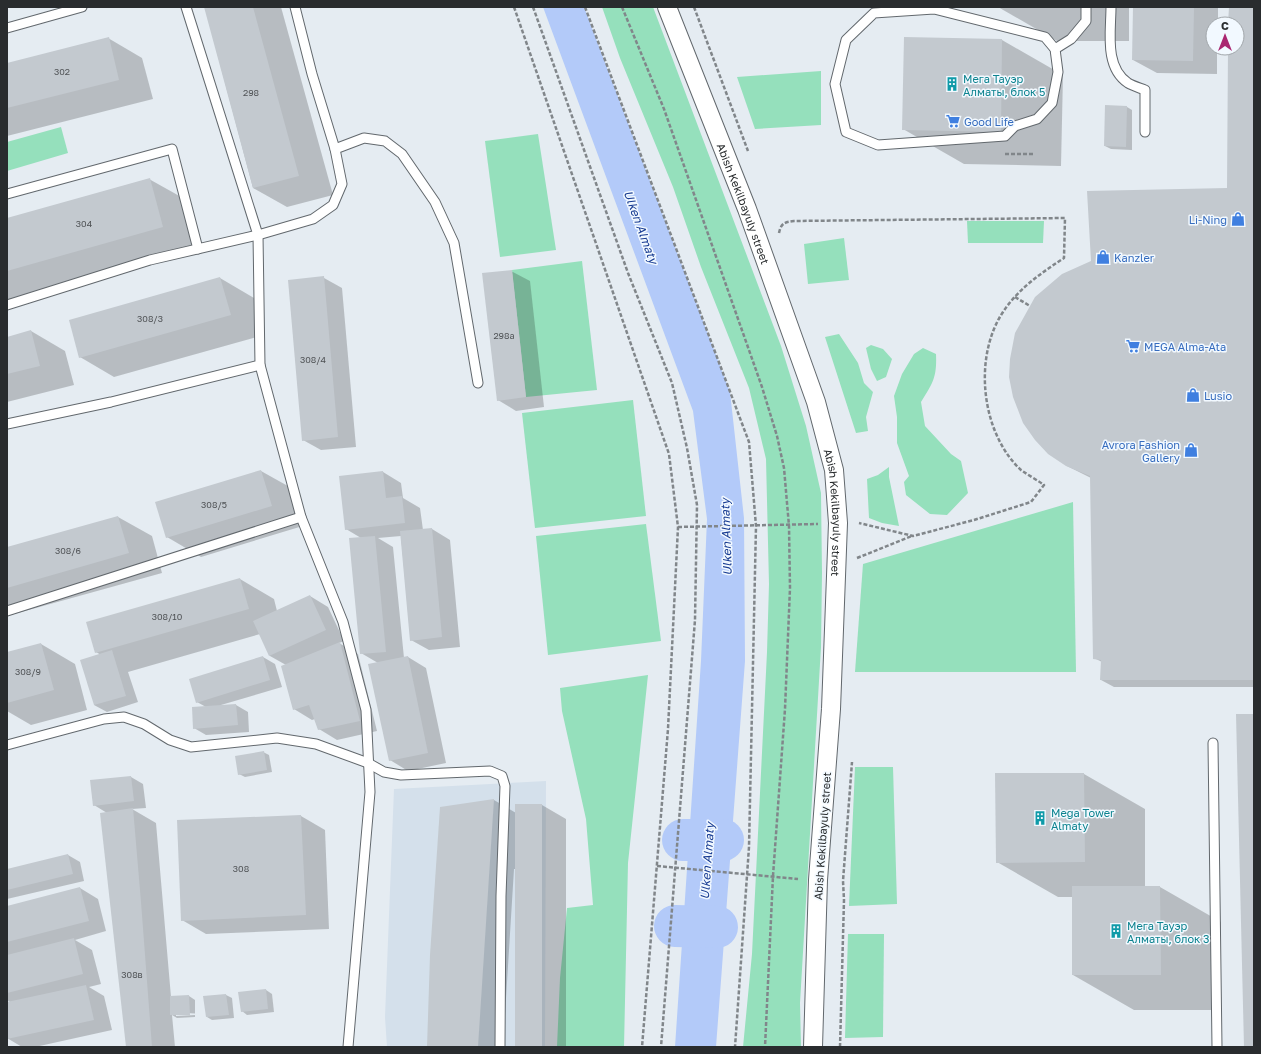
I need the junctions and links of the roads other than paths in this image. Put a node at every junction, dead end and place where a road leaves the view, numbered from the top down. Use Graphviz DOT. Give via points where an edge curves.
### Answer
graph roads {
  1 [pos="82,7"];
  2 [pos="186,7"];
  3 [pos="295,7"];
  4 [pos="668,7"];
  5 [pos="1086,7"];
  6 [pos="1110,7"];
  7 [pos="934,8"];
  8 [pos="7,28"];
  9 [pos="1055,49"];
  10 [pos="1145,132"];
  11 [pos="335,149"];
  12 [pos="7,194"];
  13 [pos="258,235"];
  14 [pos="198,249"];
  15 [pos="7,305"];
  16 [pos="260,364"];
  17 [pos="478,383"];
  18 [pos="7,424"];
  19 [pos="301,517"];
  20 [pos="7,611"];
  21 [pos="1213,743"];
  22 [pos="7,745"];
  23 [pos="368,763"];
  24 [pos="348,1047"];
  25 [pos="500,1047"];
  26 [pos="813,1047"];
  27 [pos="1217,1047"];
  1 -- 8 [label="lane"];
  2 -- 13 [label="lane"];
  3 -- 11 [label="lane"];
  4 -- 26 [label="street, Abish Kekilbayuly street" via="747,208 816,402 834,470 838,523 832,694 818,880"];
  5 -- 9 [label="lane" via="1086,20 1071,39"];
  6 -- 10 [label="lane" via="1111,51 1115,69 1128,83 1145,90"];
  7 -- 9 [label="lane" via="1045,37"];
  7 -- 9 [label="lane" via="874,13 846,40 835,84 846,132 878,145 1005,136 1015,126 1037,119 1052,103 1058,72"];
  11 -- 13 [label="lane" via="342,184 333,205 313,219"];
  11 -- 17 [label="lane" via="364,138 385,141 402,154 435,202 454,243"];
  12 -- 14 [label="lane" via="172,149"];
  13 -- 14 [label="lane"];
  13 -- 16 [label="lane"];
  14 -- 15 [label="lane" via="150,260"];
  16 -- 18 [label="lane" via="111,402"];
  16 -- 19 [label="lane"];
  19 -- 20 [label="lane"];
  19 -- 23 [label="lane" via="343,622 366,710"];
  21 -- 27 [label="lane"];
  22 -- 23 [label="lane" via="104,719 124,717 144,724 170,740 191,747 277,738 316,744"];
  23 -- 24 [label="lane" via="370,792"];
  23 -- 25 [label="lane" via="384,772 401,774 490,771 502,776 505,786"];
}
